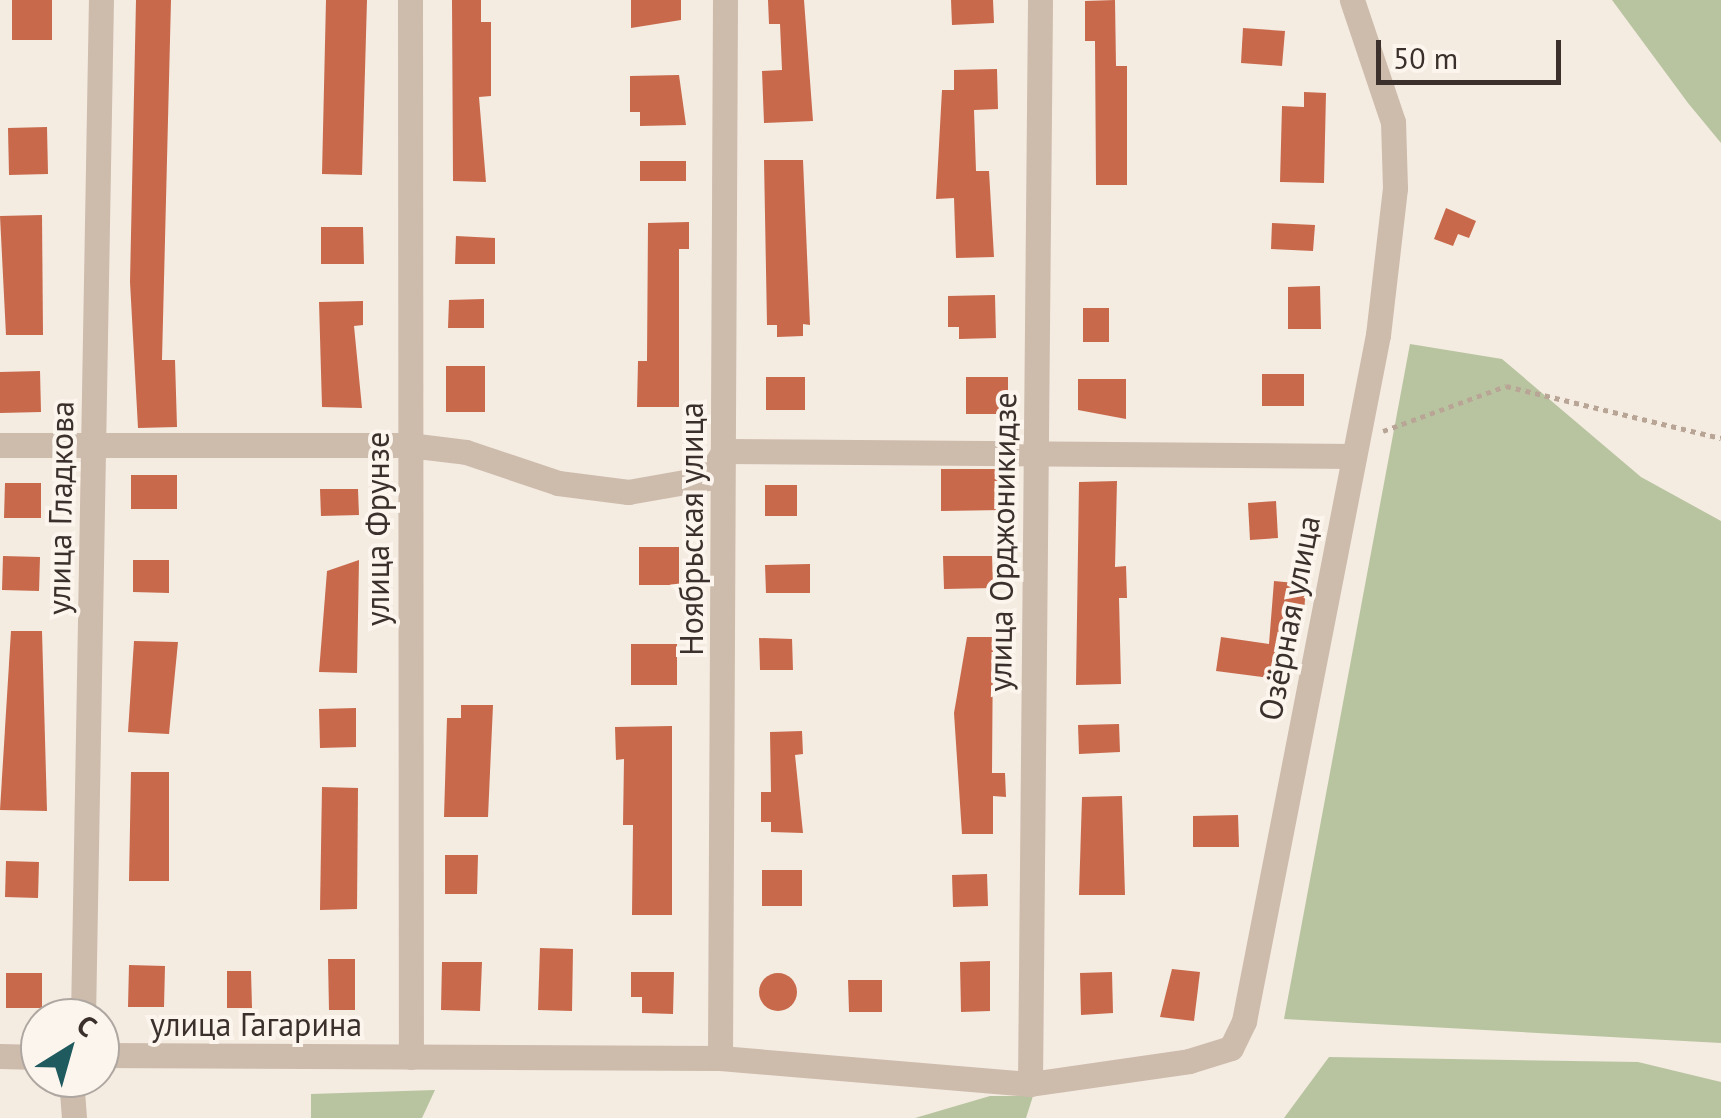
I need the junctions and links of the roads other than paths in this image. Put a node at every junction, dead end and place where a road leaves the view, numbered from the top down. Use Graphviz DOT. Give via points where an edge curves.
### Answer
graph roads {
  1 [pos="100,0"];
  2 [pos="410,0"];
  3 [pos="725,0"];
  4 [pos="1040,0"];
  5 [pos="1352,0"];
  6 [pos="0,445"];
  7 [pos="409,445"];
  8 [pos="1355,445"];
  9 [pos="94,446"];
  10 [pos="1035,450"];
  11 [pos="724,452"];
  12 [pos="83,998"];
  13 [pos="120,1056"];
  14 [pos="411,1058"];
  15 [pos="720,1058"];
  16 [pos="1030,1084"];
  1 -- 9 [label="street, улица Гладкова"];
  2 -- 7 [label="street, улица Фрунзе"];
  3 -- 11 [label="street, Ноябрьская улица"];
  4 -- 10 [label="street, улица Орджоникидзе"];
  5 -- 8 [label="street, Озёрная улица" via="1393,122 1395,188 1378,336"];
  6 -- 9 [label="street"];
  7 -- 9 [label="street"];
  7 -- 11 [label="street" via="466,452 546,480 628,492 707,478"];
  7 -- 14 [label="street, улица Фрунзе"];
  8 -- 10 [label="street"];
  8 -- 16 [label="street, Озёрная улица" via="1244,1020 1231,1048 1189,1061"];
  9 -- 12 [label="street, улица Гладкова"];
  10 -- 11 [label="street"];
  10 -- 16 [label="street, улица Орджоникидзе"];
  11 -- 15 [label="street, Ноябрьская улица"];
  13 -- 14 [label="street, улица Гагарина"];
  14 -- 15 [label="street, улица Гагарина"];
  15 -- 16 [label="street, улица Гагарина"];
}
